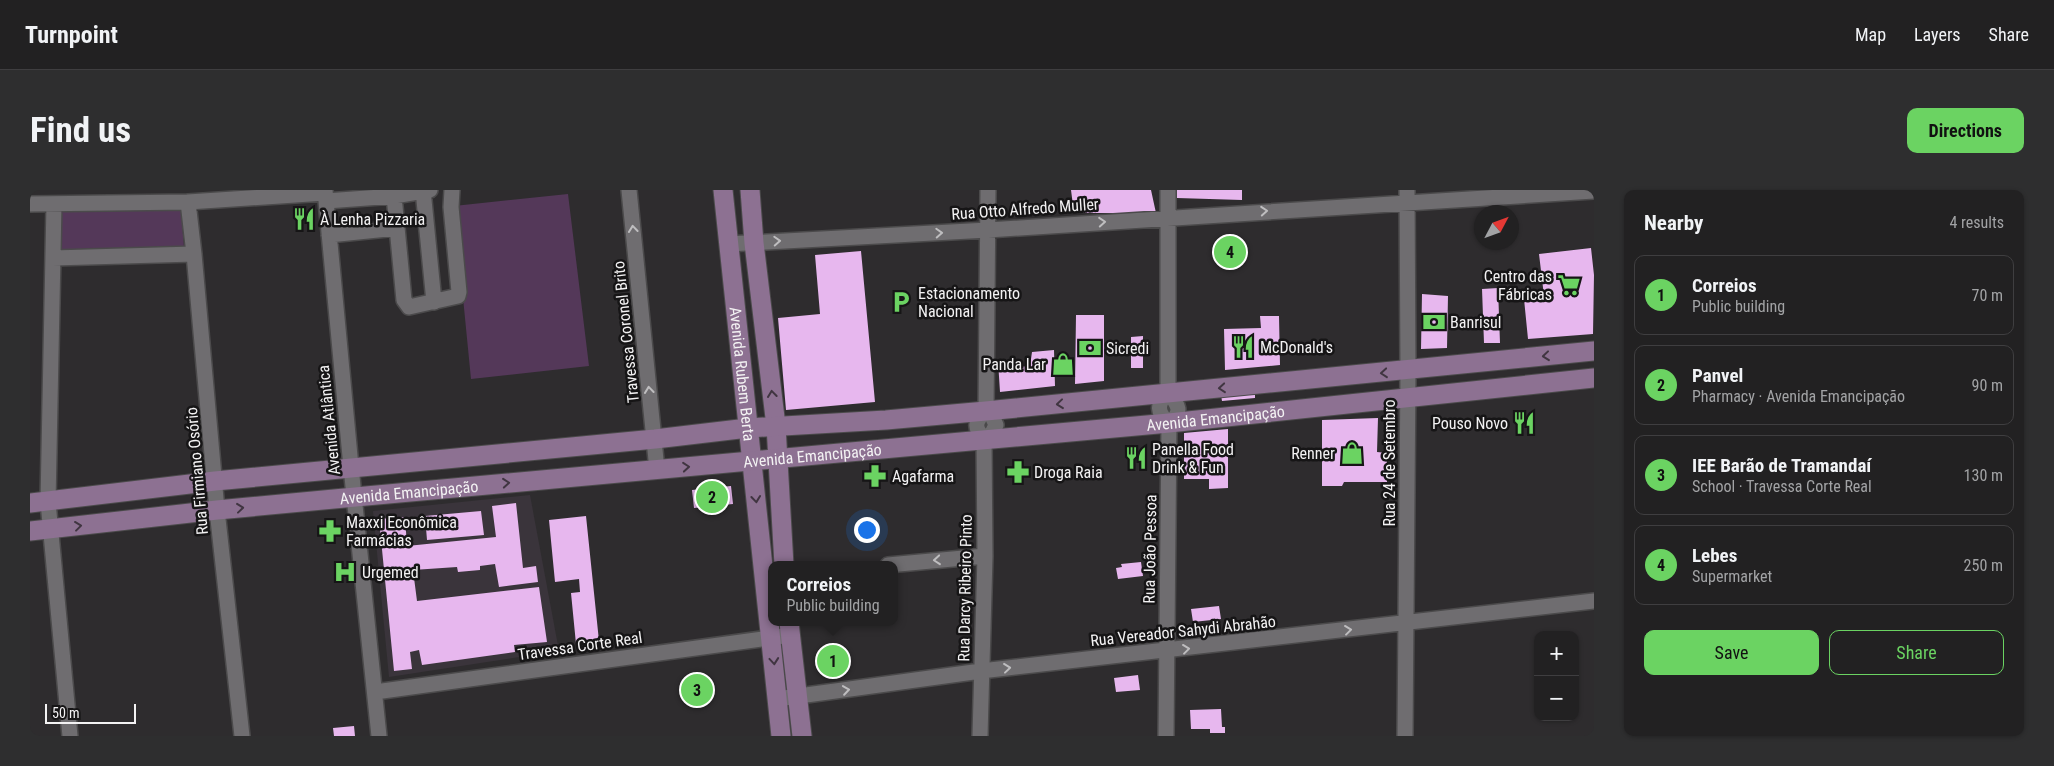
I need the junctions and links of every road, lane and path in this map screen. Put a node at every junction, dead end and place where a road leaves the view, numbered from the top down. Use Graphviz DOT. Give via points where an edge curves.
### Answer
graph roads {
  1 [pos="425,190"];
  2 [pos="452,190"];
  3 [pos="629,190"];
  4 [pos="723,190"];
  5 [pos="750,190"];
  6 [pos="988,190"];
  7 [pos="1168,190"];
  8 [pos="1594,191"];
  9 [pos="325,195"];
  10 [pos="394,196"];
  11 [pos="1406,196"];
  12 [pos="188,202"];
  13 [pos="30,204"];
  14 [pos="54,204"];
  15 [pos="1168,217"];
  16 [pos="397,228"];
  17 [pos="988,230"];
  18 [pos="329,234"];
  19 [pos="754,242"];
  20 [pos="728,244"];
  21 [pos="194,254"];
  22 [pos="53,258"];
  23 [pos="434,302"];
  24 [pos="1594,351"];
  25 [pos="1408,371"];
  26 [pos="1594,378"];
  27 [pos="1168,393"];
  28 [pos="1407,398"];
  29 [pos="986,411"];
  30 [pos="1169,423"];
  31 [pos="776,426"];
  32 [pos="748,428"];
  33 [pos="654,439"];
  34 [pos="984,440"];
  35 [pos="778,459"];
  36 [pos="752,461"];
  37 [pos="351,467"];
  38 [pos="658,470"];
  39 [pos="215,481"];
  40 [pos="355,497"];
  41 [pos="39,502"];
  42 [pos="217,510"];
  43 [pos="51,529"];
  44 [pos="30,531"];
  45 [pos="985,556"];
  46 [pos="784,561"];
  47 [pos="898,564"];
  48 [pos="768,576"];
  49 [pos="1594,601"];
  50 [pos="1406,623"];
  51 [pos="770,626"];
  52 [pos="790,628"];
  53 [pos="771,637"];
  54 [pos="1166,651"];
  55 [pos="981,671"];
  56 [pos="375,692"];
  57 [pos="798,696"];
  58 [pos="777,699"];
  59 [pos="70,736"];
  60 [pos="242,736"];
  61 [pos="379,736"];
  62 [pos="780,736"];
  63 [pos="802,736"];
  64 [pos="980,736"];
  65 [pos="1166,736"];
  66 [pos="1405,736"];
  1 -- 10 [label="street"];
  1 -- 23 [label="street"];
  2 -- 23 [label="street" via="459,292 454,298"];
  33 -- 3 [label="street, Travessa Coronel Brito, one-way"];
  4 -- 20 [label="main road, Avenida Rubem Berta"];
  5 -- 19 [label="main road, Avenida Rubem Berta"];
  6 -- 17 [label="street, Rua Darcy Ribeiro Pinto"];
  7 -- 15 [label="street, Rua João Pessoa"];
  8 -- 11 [label="street, Rua Otto Alfredo Muller"];
  9 -- 10 [label="street"];
  9 -- 12 [label="street"];
  9 -- 18 [label="street, Avenida Atlântica"];
  10 -- 16 [label="street"];
  15 -- 11 [label="street, Rua Otto Alfredo Muller, one-way"];
  11 -- 25 [label="street, Rua 24 de Setembro"];
  12 -- 14 [label="street"];
  12 -- 21 [label="street, Rua Firmiano Osório"];
  13 -- 14 [label="street"];
  14 -- 22 [label="street"];
  17 -- 15 [label="street, Rua Otto Alfredo Muller, one-way"];
  15 -- 27 [label="street, Rua João Pessoa"];
  16 -- 18 [label="street"];
  16 -- 23 [label="street" via="405,304 409,307"];
  19 -- 17 [label="street, Rua Otto Alfredo Muller, one-way"];
  17 -- 29 [label="street, Rua Darcy Ribeiro Pinto"];
  18 -- 37 [label="street, Avenida Atlântica"];
  19 -- 20 [label="street, Rua Otto Alfredo Muller"];
  31 -- 19 [label="main road, Avenida Rubem Berta, one-way"];
  20 -- 32 [label="main road, Avenida Rubem Berta"];
  21 -- 22 [label="street"];
  21 -- 39 [label="street, Rua Firmiano Osório"];
  22 -- 41 [label="street"];
  24 -- 25 [label="main road, Avenida Emancipação, one-way"];
  25 -- 27 [label="main road, Avenida Emancipação, one-way"];
  25 -- 28 [label="street, Rua 24 de Setembro"];
  26 -- 28 [label="main road, Avenida Emancipação"];
  27 -- 29 [label="main road, Avenida Emancipação, one-way"];
  27 -- 30 [label="street, Rua João Pessoa" via="1178,410 1176,418"];
  28 -- 30 [label="main road, Avenida Emancipação"];
  28 -- 50 [label="street, Rua 24 de Setembro"];
  29 -- 31 [label="main road, Avenida Emancipação"];
  29 -- 34 [label="street, Rua Darcy Ribeiro Pinto" via="976,425"];
  30 -- 34 [label="main road, Avenida Emancipação"];
  30 -- 54 [label="street, Rua João Pessoa"];
  31 -- 32 [label="main road, Avenida Emancipação"];
  31 -- 35 [label="main road, Avenida Rubem Berta"];
  32 -- 33 [label="main road, Avenida Emancipação"];
  32 -- 36 [label="main road, Avenida Rubem Berta"];
  33 -- 37 [label="main road, Avenida Emancipação"];
  33 -- 38 [label="street, Travessa Coronel Brito"];
  34 -- 35 [label="main road, Avenida Emancipação"];
  34 -- 45 [label="street, Rua Darcy Ribeiro Pinto"];
  35 -- 36 [label="main road, Avenida Emancipação"];
  35 -- 46 [label="main road, Avenida Rubem Berta"];
  38 -- 36 [label="main road, Avenida Emancipação, one-way"];
  36 -- 48 [label="main road, Avenida Rubem Berta, one-way"];
  37 -- 39 [label="main road, Avenida Emancipação"];
  37 -- 40 [label="street, Avenida Atlântica"];
  40 -- 38 [label="main road, Avenida Emancipação, one-way"];
  39 -- 41 [label="main road, Avenida Emancipação"];
  39 -- 42 [label="street, Rua Firmiano Osório"];
  42 -- 40 [label="main road, Avenida Emancipação, one-way"];
  40 -- 56 [label="street, Avenida Atlântica"];
  41 -- 43 [label="street"];
  43 -- 42 [label="main road, Avenida Emancipação, one-way"];
  42 -- 60 [label="street, Rua Firmiano Osório"];
  43 -- 44 [label="main road, Avenida Emancipação"];
  43 -- 59 [label="street"];
  45 -- 47 [label="street, one-way"];
  45 -- 55 [label="street, Rua Darcy Ribeiro Pinto"];
  49 -- 50 [label="street, Rua Vereador Sahydi Abrahão"];
  54 -- 50 [label="street, Rua Vereador Sahydi Abrahão, one-way"];
  50 -- 66 [label="street, Rua 24 de Setembro"];
  51 -- 53 [label="main road, Avenida Rubem Berta"];
  52 -- 53 [label="street, Travessa Corte Real"];
  52 -- 57 [label="main road"];
  53 -- 56 [label="street, Travessa Corte Real"];
  53 -- 58 [label="main road, Avenida Rubem Berta, one-way"];
  55 -- 54 [label="street, Rua Vereador Sahydi Abrahão, one-way"];
  54 -- 65 [label="street, Rua João Pessoa"];
  57 -- 55 [label="street, Rua Vereador Sahydi Abrahão, one-way"];
  55 -- 64 [label="street, Rua Darcy Ribeiro Pinto"];
  56 -- 61 [label="street, Avenida Atlântica"];
  57 -- 58 [label="street, Rua Vereador Sahydi Abrahão"];
  57 -- 63 [label="main road"];
  58 -- 62 [label="main road, Avenida Rubem Berta"];
}
